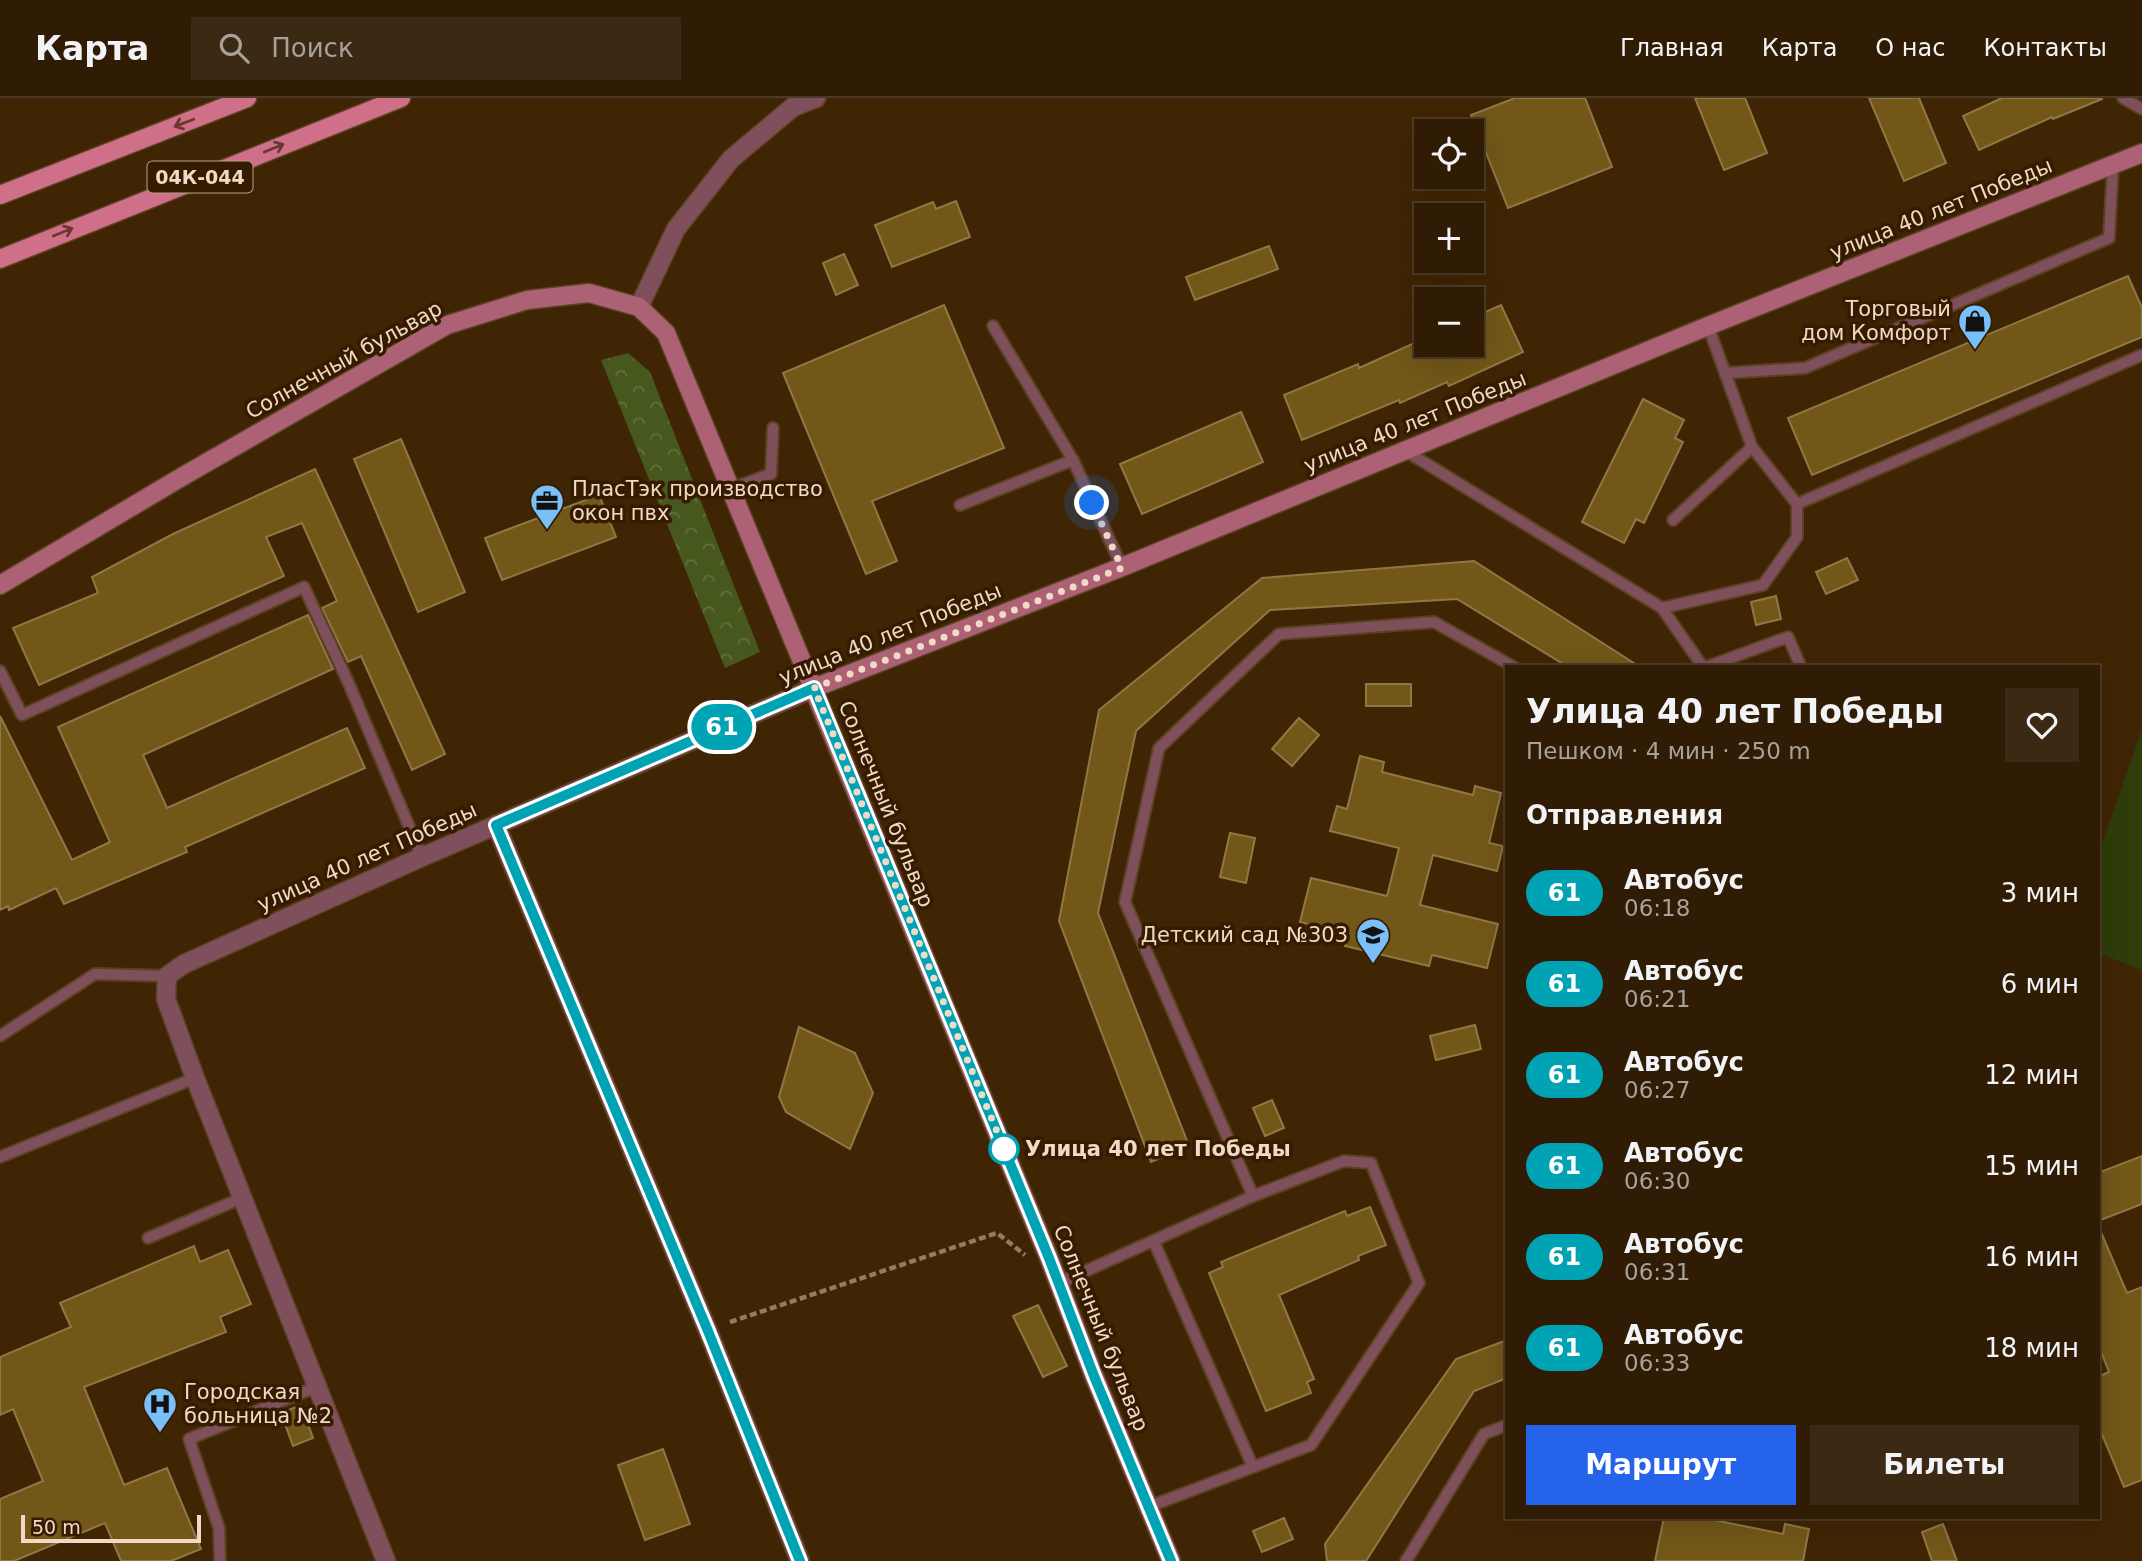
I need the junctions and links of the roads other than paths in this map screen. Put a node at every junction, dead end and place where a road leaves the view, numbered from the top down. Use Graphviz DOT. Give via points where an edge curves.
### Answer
graph roads {
  1 [pos="247,98"];
  2 [pos="401,98"];
  3 [pos="816,98"];
  4 [pos="2123,98"];
  5 [pos="2142,109"];
  6 [pos="2142,153"];
  7 [pos="2113,165"];
  8 [pos="0,194"];
  9 [pos="0,258"];
  10 [pos="639,307"];
  11 [pos="993,326"];
  12 [pos="1708,326"];
  13 [pos="2142,355"];
  14 [pos="1726,373"];
  15 [pos="773,428"];
  16 [pos="1752,447"];
  17 [pos="1404,450"];
  18 [pos="1073,460"];
  19 [pos="730,489"];
  20 [pos="1797,503"];
  21 [pos="960,505"];
  22 [pos="1673,520"];
  23 [pos="1122,568"];
  24 [pos="0,584"];
  25 [pos="1662,608"];
  26 [pos="1510,665"];
  27 [pos="1704,665"];
  28 [pos="1711,665"];
  29 [pos="1800,665"];
  30 [pos="0,671"];
  31 [pos="814,688"];
  32 [pos="496,825"];
  33 [pos="422,857"];
  34 [pos="167,976"];
  35 [pos="0,1037"];
  36 [pos="195,1078"];
  37 [pos="0,1157"];
  38 [pos="1253,1196"];
  39 [pos="242,1198"];
  40 [pos="148,1238"];
  41 [pos="1154,1242"];
  42 [pos="1059,1283"];
  43 [pos="316,1387"];
  44 [pos="1505,1426"];
  45 [pos="1253,1467"];
  46 [pos="1148,1507"];
  47 [pos="220,1561"];
  48 [pos="386,1561"];
  49 [pos="800,1561"];
  50 [pos="1171,1561"];
  51 [pos="1406,1561"];
  1 -- 8 [label="main road, 04К-044, one-way"];
  9 -- 2 [label="main road, 04К-044, one-way"];
  3 -- 10 [label="street" via="793,107 731,159 676,229"];
  4 -- 5 [label="lane"];
  6 -- 7 [label="main road, улица 40 лет Победы"];
  7 -- 12 [label="main road, улица 40 лет Победы"];
  7 -- 14 [label="lane" via="2109,238 1805,368"];
  10 -- 19 [label="main road, Солнечный бульвар" via="666,333"];
  10 -- 24 [label="main road, Солнечный бульвар" via="589,293 527,300 447,326"];
  11 -- 18 [label="lane"];
  12 -- 14 [label="lane"];
  12 -- 17 [label="main road, улица 40 лет Победы"];
  13 -- 20 [label="lane"];
  14 -- 16 [label="lane"];
  15 -- 19 [label="lane" via="771,474"];
  16 -- 20 [label="lane"];
  16 -- 22 [label="lane"];
  17 -- 23 [label="main road, улица 40 лет Победы"];
  17 -- 25 [label="lane"];
  18 -- 21 [label="lane"];
  18 -- 23 [label="lane"];
  19 -- 31 [label="main road, Солнечный бульвар"];
  20 -- 25 [label="lane" via="1797,537 1763,585"];
  23 -- 31 [label="main road, улица 40 лет Победы"];
  25 -- 27 [label="lane"];
  26 -- 38 [label="lane" via="1434,622 1279,634 1159,748 1125,902"];
  28 -- 29 [label="lane" via="1788,638"];
  30 -- 33 [label="lane" via="22,715 304,587"];
  31 -- 32 [label="street, улица 40 лет Победы"];
  31 -- 42 [label="main road, Солнечный бульвар"];
  32 -- 33 [label="street, улица 40 лет Победы"];
  32 -- 49 [label="street"];
  33 -- 34 [label="street, улица 40 лет Победы" via="184,964"];
  34 -- 35 [label="lane" via="95,974"];
  34 -- 36 [label="street" via="166,999"];
  36 -- 37 [label="lane"];
  36 -- 39 [label="street"];
  38 -- 41 [label="lane"];
  38 -- 45 [label="lane" via="1344,1161 1371,1164 1419,1283 1311,1445"];
  39 -- 40 [label="lane"];
  39 -- 43 [label="street"];
  41 -- 42 [label="lane"];
  41 -- 45 [label="lane"];
  42 -- 46 [label="main road, Солнечный бульвар"];
  43 -- 47 [label="lane" via="189,1439 219,1528"];
  43 -- 48 [label="street"];
  44 -- 51 [label="lane" via="1485,1434"];
  45 -- 46 [label="lane"];
  46 -- 50 [label="main road, Солнечный бульвар"];
}
